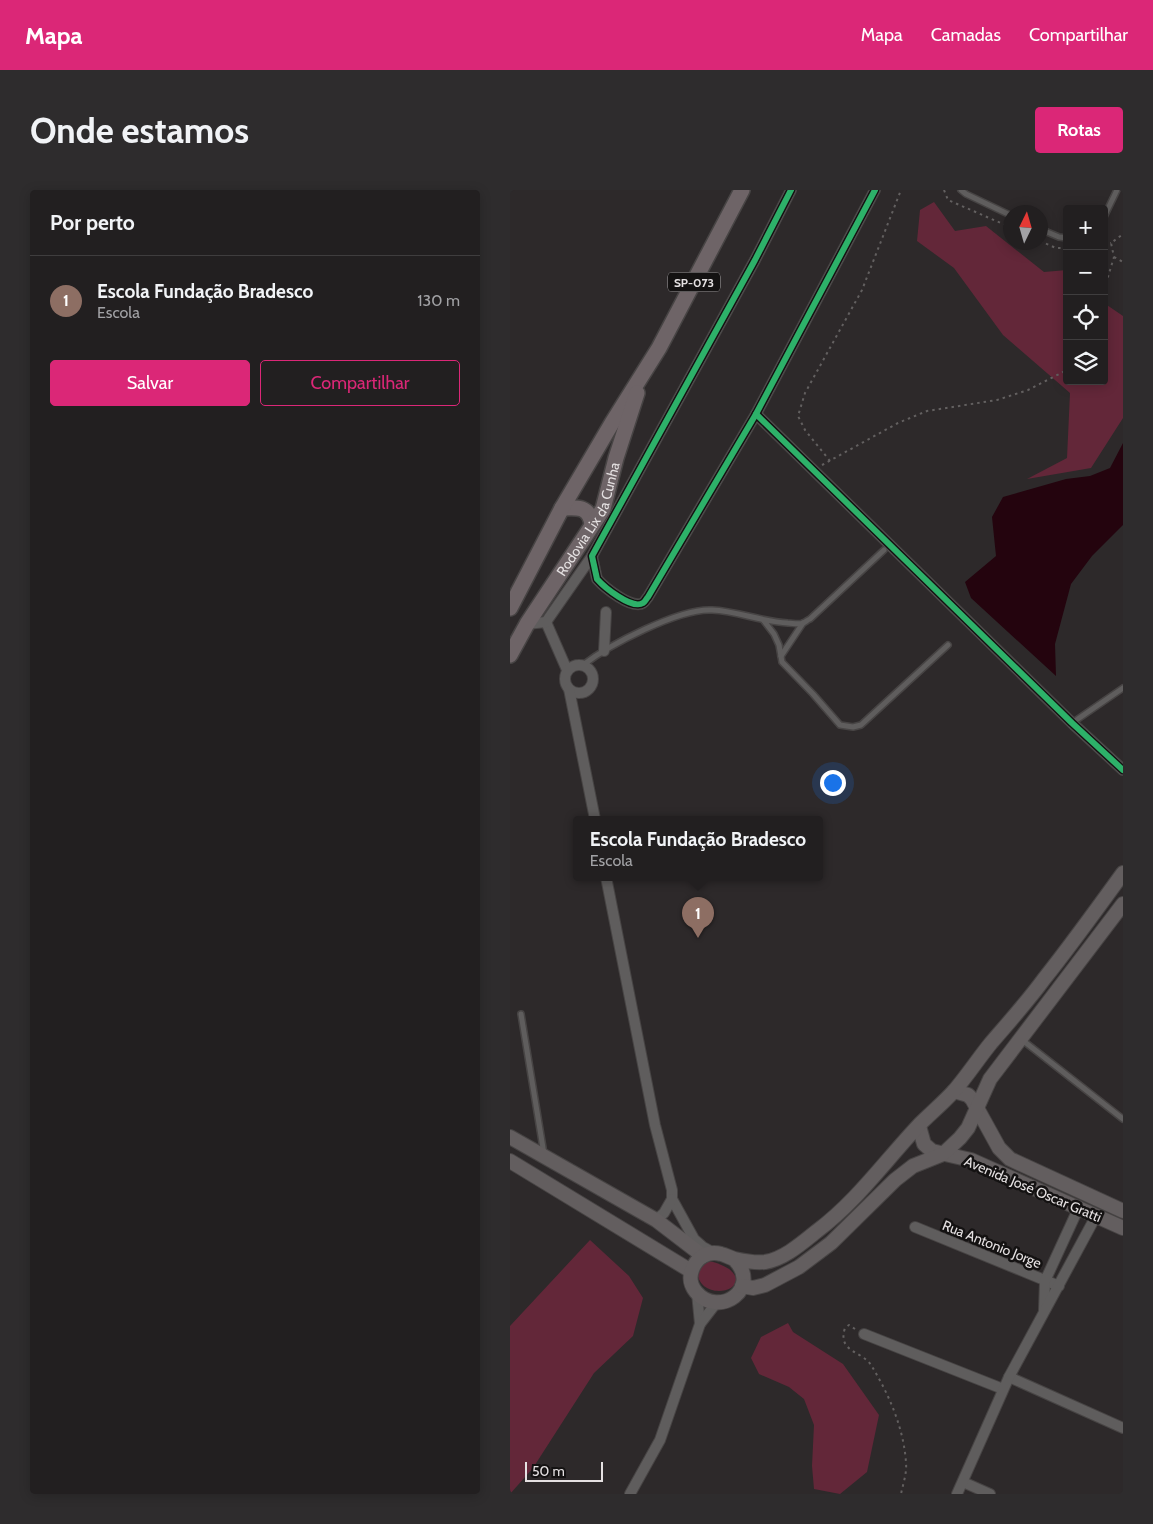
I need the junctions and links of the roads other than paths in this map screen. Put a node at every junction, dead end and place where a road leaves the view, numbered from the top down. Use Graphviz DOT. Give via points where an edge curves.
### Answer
graph roads {
  1 [pos="742,190"];
  2 [pos="791,190"];
  3 [pos="874,190"];
  4 [pos="961,190"];
  5 [pos="1117,190"];
  6 [pos="1108,209"];
  7 [pos="1003,212"];
  8 [pos="1048,232"];
  9 [pos="1063,238"];
  10 [pos="644,372"];
  11 [pos="756,414"];
  12 [pos="562,508"];
  13 [pos="592,525"];
  14 [pos="884,550"];
  15 [pos="592,556"];
  16 [pos="557,579"];
  17 [pos="561,599"];
  18 [pos="510,608"];
  19 [pos="606,612"];
  20 [pos="764,621"];
  21 [pos="546,622"];
  22 [pos="803,623"];
  23 [pos="527,624"];
  24 [pos="948,646"];
  25 [pos="604,651"];
  26 [pos="510,654"];
  27 [pos="781,656"];
  28 [pos="582,665"];
  29 [pos="568,670"];
  30 [pos="1123,688"];
  31 [pos="570,690"];
  32 [pos="1072,723"];
  33 [pos="1123,770"];
  34 [pos="594,816"];
  35 [pos="1123,873"];
  36 [pos="607,881"];
  37 [pos="1123,904"];
  38 [pos="520,1014"];
  39 [pos="1020,1038"];
  40 [pos="954,1090"];
  41 [pos="977,1106"];
  42 [pos="1123,1119"];
  43 [pos="919,1126"];
  44 [pos="510,1137"];
  45 [pos="943,1154"];
  46 [pos="544,1157"];
  47 [pos="510,1161"];
  48 [pos="672,1199"];
  49 [pos="1079,1208"];
  50 [pos="1123,1211"];
  51 [pos="1096,1216"];
  52 [pos="656,1220"];
  53 [pos="915,1227"];
  54 [pos="1123,1228"];
  55 [pos="708,1254"];
  56 [pos="734,1259"];
  57 [pos="691,1271"];
  58 [pos="1045,1281"];
  59 [pos="742,1286"];
  60 [pos="1059,1286"];
  61 [pos="697,1293"];
  62 [pos="716,1302"];
  63 [pos="1044,1311"];
  64 [pos="700,1324"];
  65 [pos="864,1334"];
  66 [pos="1009,1378"];
  67 [pos="1003,1389"];
  68 [pos="1122,1425"];
  69 [pos="963,1482"];
  70 [pos="630,1494"];
  71 [pos="957,1494"];
  72 [pos="990,1494"];
  1 -- 10 [label="main road, Rodovia Lix da Cunha / SP-073"];
  2 -- 15 [label="street"];
  3 -- 11 [label="street"];
  4 -- 7 [label="lane"];
  5 -- 6 [label="lane"];
  8 -- 9 [label="lane"];
  10 -- 12 [label="main road, Rodovia Lix da Cunha / SP-073"];
  10 -- 13 [label="main road, Rodovia Lix da Cunha / SP-073" via="603,509"];
  11 -- 15 [label="street" via="643,603 628,603 600,582"];
  11 -- 32 [label="street"];
  12 -- 13 [label="main road" via="583,510 588,513"];
  12 -- 18 [label="main road, Rodovia Lix da Cunha / SP-073"];
  13 -- 16 [label="main road, Rodovia Lix da Cunha / SP-073"];
  14 -- 22 [label="lane"];
  15 -- 17 [label="street"];
  16 -- 17 [label="street"];
  16 -- 23 [label="main road, Rodovia Lix da Cunha / SP-073"];
  17 -- 21 [label="street"];
  19 -- 25 [label="street"];
  20 -- 22 [label="lane"];
  20 -- 25 [label="lane" via="711,610 692,612 654,625"];
  20 -- 27 [label="lane" via="774,634"];
  21 -- 23 [label="street"];
  21 -- 29 [label="street"];
  22 -- 27 [label="lane"];
  23 -- 26 [label="main road, Rodovia Lix da Cunha / SP-073"];
  24 -- 27 [label="lane" via="860,725 853,727 840,725 782,662"];
  25 -- 28 [label="lane"];
  28 -- 29 [label="street"];
  28 -- 31 [label="street" via="591,671 592,685 579,693"];
  29 -- 31 [label="street" via="565,681"];
  30 -- 32 [label="lane"];
  31 -- 34 [label="street"];
  32 -- 33 [label="street"];
  35 -- 40 [label="main road" via="1044,980"];
  36 -- 48 [label="street"];
  37 -- 39 [label="main road"];
  38 -- 46 [label="lane"];
  39 -- 41 [label="main road" via="990,1079"];
  39 -- 42 [label="lane"];
  40 -- 41 [label="main road" via="968,1095"];
  40 -- 43 [label="main road"];
  41 -- 45 [label="main road" via="968,1128"];
  41 -- 50 [label="main road, Avenida José Oscar Gratti" via="999,1148 1010,1159"];
  43 -- 45 [label="main road" via="924,1144"];
  43 -- 56 [label="main road" via="854,1200 816,1232 776,1259 764,1262"];
  44 -- 46 [label="main road"];
  45 -- 49 [label="main road, Avenida José Oscar Gratti" via="972,1160"];
  45 -- 59 [label="main road" via="913,1166 901,1175 831,1243 799,1267 753,1288"];
  46 -- 52 [label="main road"];
  47 -- 57 [label="main road"];
  48 -- 52 [label="street"];
  48 -- 55 [label="street" via="694,1239"];
  49 -- 51 [label="main road, Avenida José Oscar Gratti"];
  49 -- 58 [label="street"];
  51 -- 54 [label="main road, Avenida José Oscar Gratti"];
  51 -- 60 [label="street"];
  52 -- 55 [label="main road"];
  53 -- 58 [label="street, Rua Antonio Jorge"];
  55 -- 56 [label="main road" via="722,1254"];
  55 -- 57 [label="main road" via="695,1263"];
  56 -- 59 [label="main road" via="742,1271"];
  57 -- 61 [label="main road" via="692,1286"];
  58 -- 60 [label="street, Rua Antonio Jorge"];
  58 -- 63 [label="street"];
  59 -- 62 [label="main road" via="732,1299"];
  60 -- 63 [label="street"];
  61 -- 62 [label="main road"];
  61 -- 64 [label="street"];
  62 -- 64 [label="street"];
  63 -- 66 [label="street"];
  64 -- 70 [label="street" via="660,1440"];
  65 -- 67 [label="street"];
  66 -- 67 [label="street"];
  66 -- 68 [label="street"];
  67 -- 69 [label="street"];
  69 -- 71 [label="street"];
  69 -- 72 [label="street"];
}
